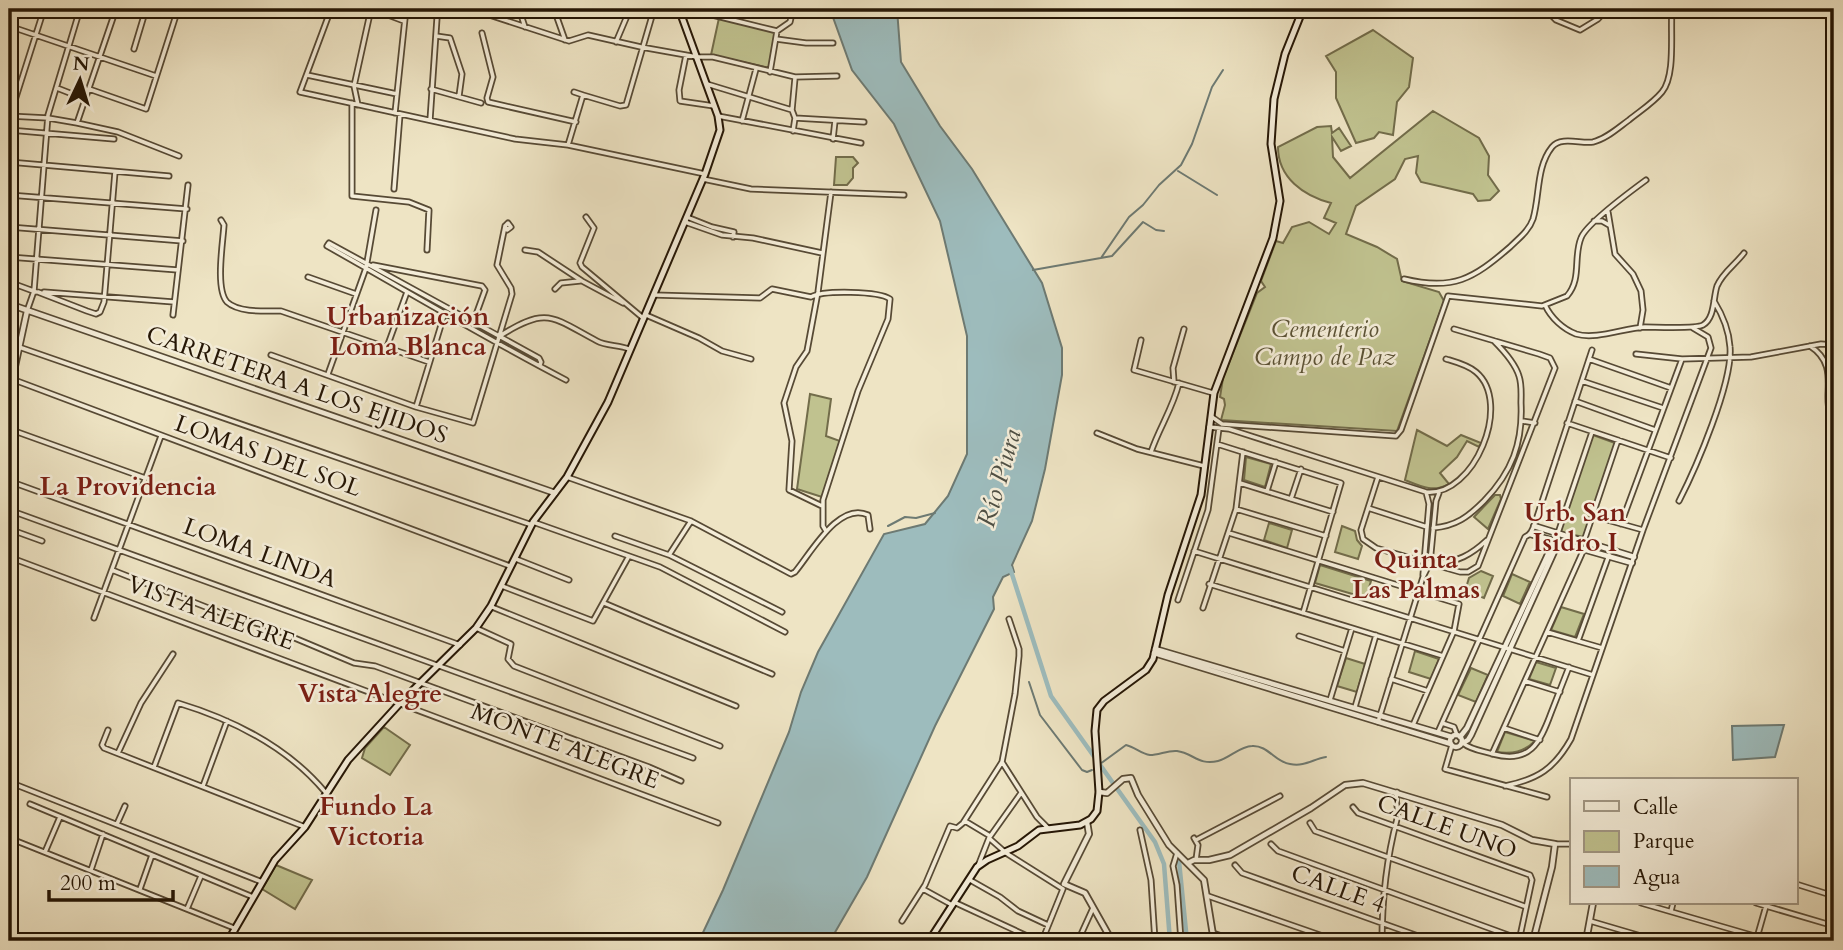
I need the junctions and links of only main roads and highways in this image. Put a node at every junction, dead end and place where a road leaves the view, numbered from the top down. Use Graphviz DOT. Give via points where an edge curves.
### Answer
graph roads {
  1 [pos="677,9"];
  2 [pos="1303,9"];
  3 [pos="228,941"];
  4 [pos="929,941"];
  1 -- 3 [label="main road" via="720,130 608,402 567,477 533,523 476,628 348,760 305,827 275,860"];
  2 -- 4 [label="main road" via="1274,99 1271,144 1280,201 1273,238 1214,393 1197,511 1168,595 1155,651 1146,670 1100,705 1096,717 1097,811 1075,827 1039,830 977,867"];
}
